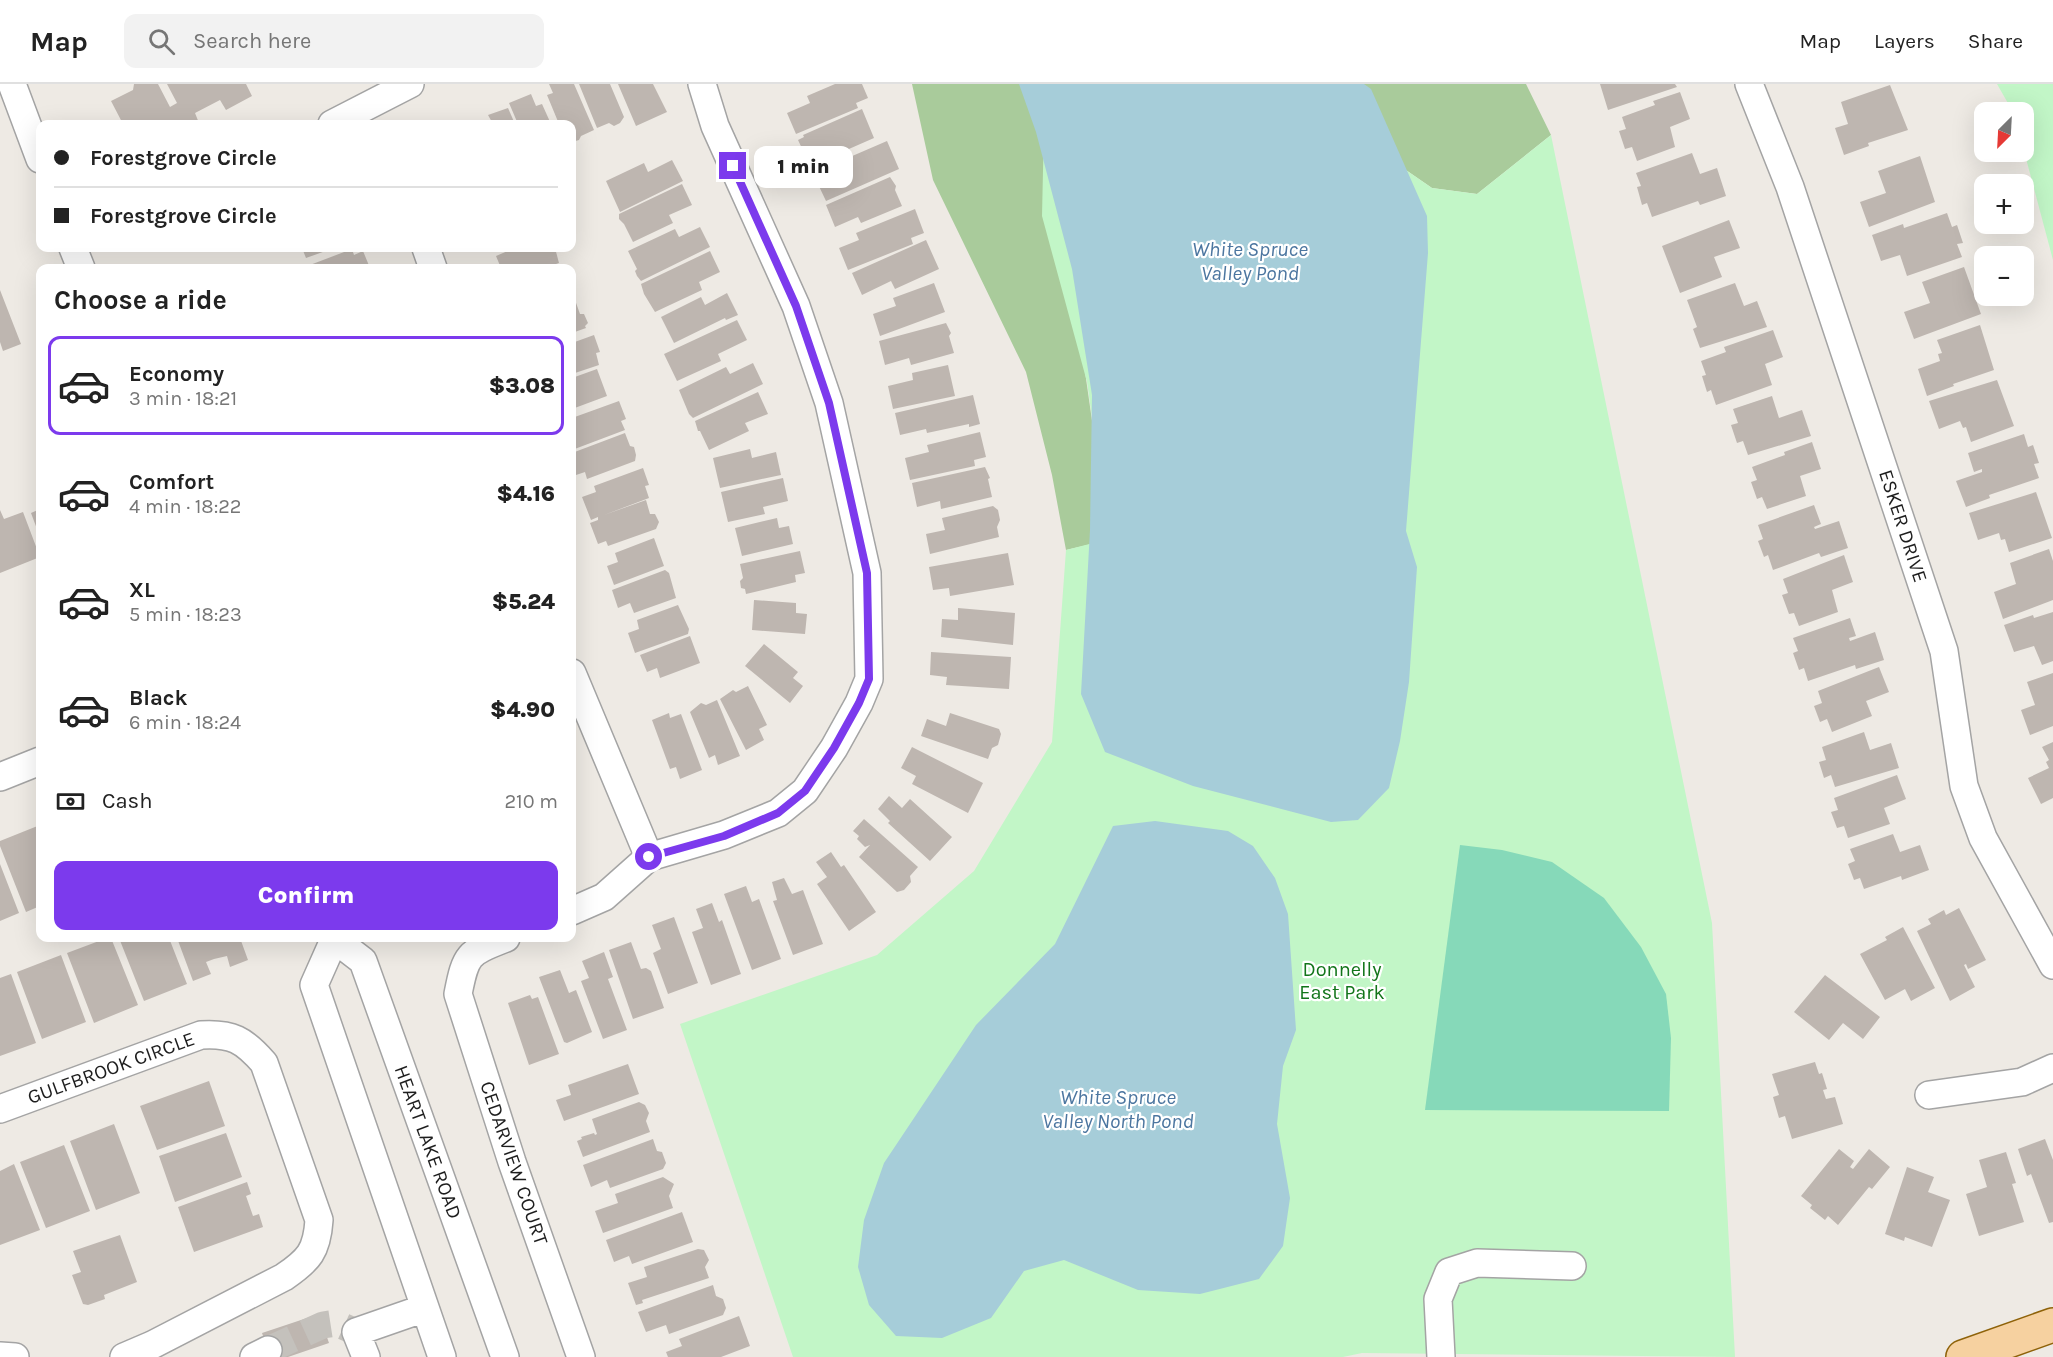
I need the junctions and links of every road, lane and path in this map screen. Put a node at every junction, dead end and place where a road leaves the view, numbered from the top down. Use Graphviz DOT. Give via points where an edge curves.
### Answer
graph roads {
  1 [pos="12,84"];
  2 [pos="410,84"];
  3 [pos="702,84"];
  4 [pos="1749,84"];
  5 [pos="379,113"];
  6 [pos="349,120"];
  7 [pos="36,148"];
  8 [pos="576,684"];
  9 [pos="36,763"];
  10 [pos="0,777"];
  11 [pos="649,857"];
  12 [pos="576,909"];
  13 [pos="333,942"];
  14 [pos="338,942"];
  15 [pos="496,942"];
  16 [pos="2053,965"];
  17 [pos="2053,1068"];
  18 [pos="1929,1095"];
  19 [pos="0,1109"];
  20 [pos="1572,1266"];
  21 [pos="425,1308"];
  22 [pos="2053,1325"];
  23 [pos="0,1356"];
  24 [pos="15,1357"];
  25 [pos="124,1357"];
  26 [pos="366,1357"];
  27 [pos="442,1357"];
  28 [pos="505,1357"];
  29 [pos="581,1357"];
  30 [pos="1441,1357"];
  31 [pos="1963,1357"];
  1 -- 7 [label="street"];
  2 -- 5 [label="street"];
  3 -- 11 [label="street" via="715,126 796,306 829,403 867,573 869,679 834,748 805,791 778,813 724,836"];
  4 -- 16 [label="street, ESKER DRIVE" via="1790,188 1944,651 1964,786 1983,838"];
  5 -- 6 [label="street"];
  8 -- 11 [label="street"];
  9 -- 10 [label="street"];
  11 -- 12 [label="street" via="604,897"];
  13 -- 21 [label="street, HEART LAKE ROAD" via="314,985"];
  14 -- 28 [label="street, HEART LAKE ROAD" via="363,961"];
  15 -- 29 [label="street, CEDARVIEW COURT" via="475,950 463,968 459,994 512,1162"];
  17 -- 18 [label="street" via="2022,1082"];
  19 -- 25 [label="street, GULFBROOK CIRCLE" via="201,1035 221,1033 234,1038 251,1048 264,1063 319,1220 312,1253 284,1277"];
  20 -- 30 [label="street" via="1477,1263 1449,1272 1438,1299"];
  21 -- 26 [label="street" via="356,1332"];
  21 -- 27 [label="street, HEART LAKE ROAD"];
  22 -- 31 [label="main road"];
  23 -- 24 [label="street"];
}
